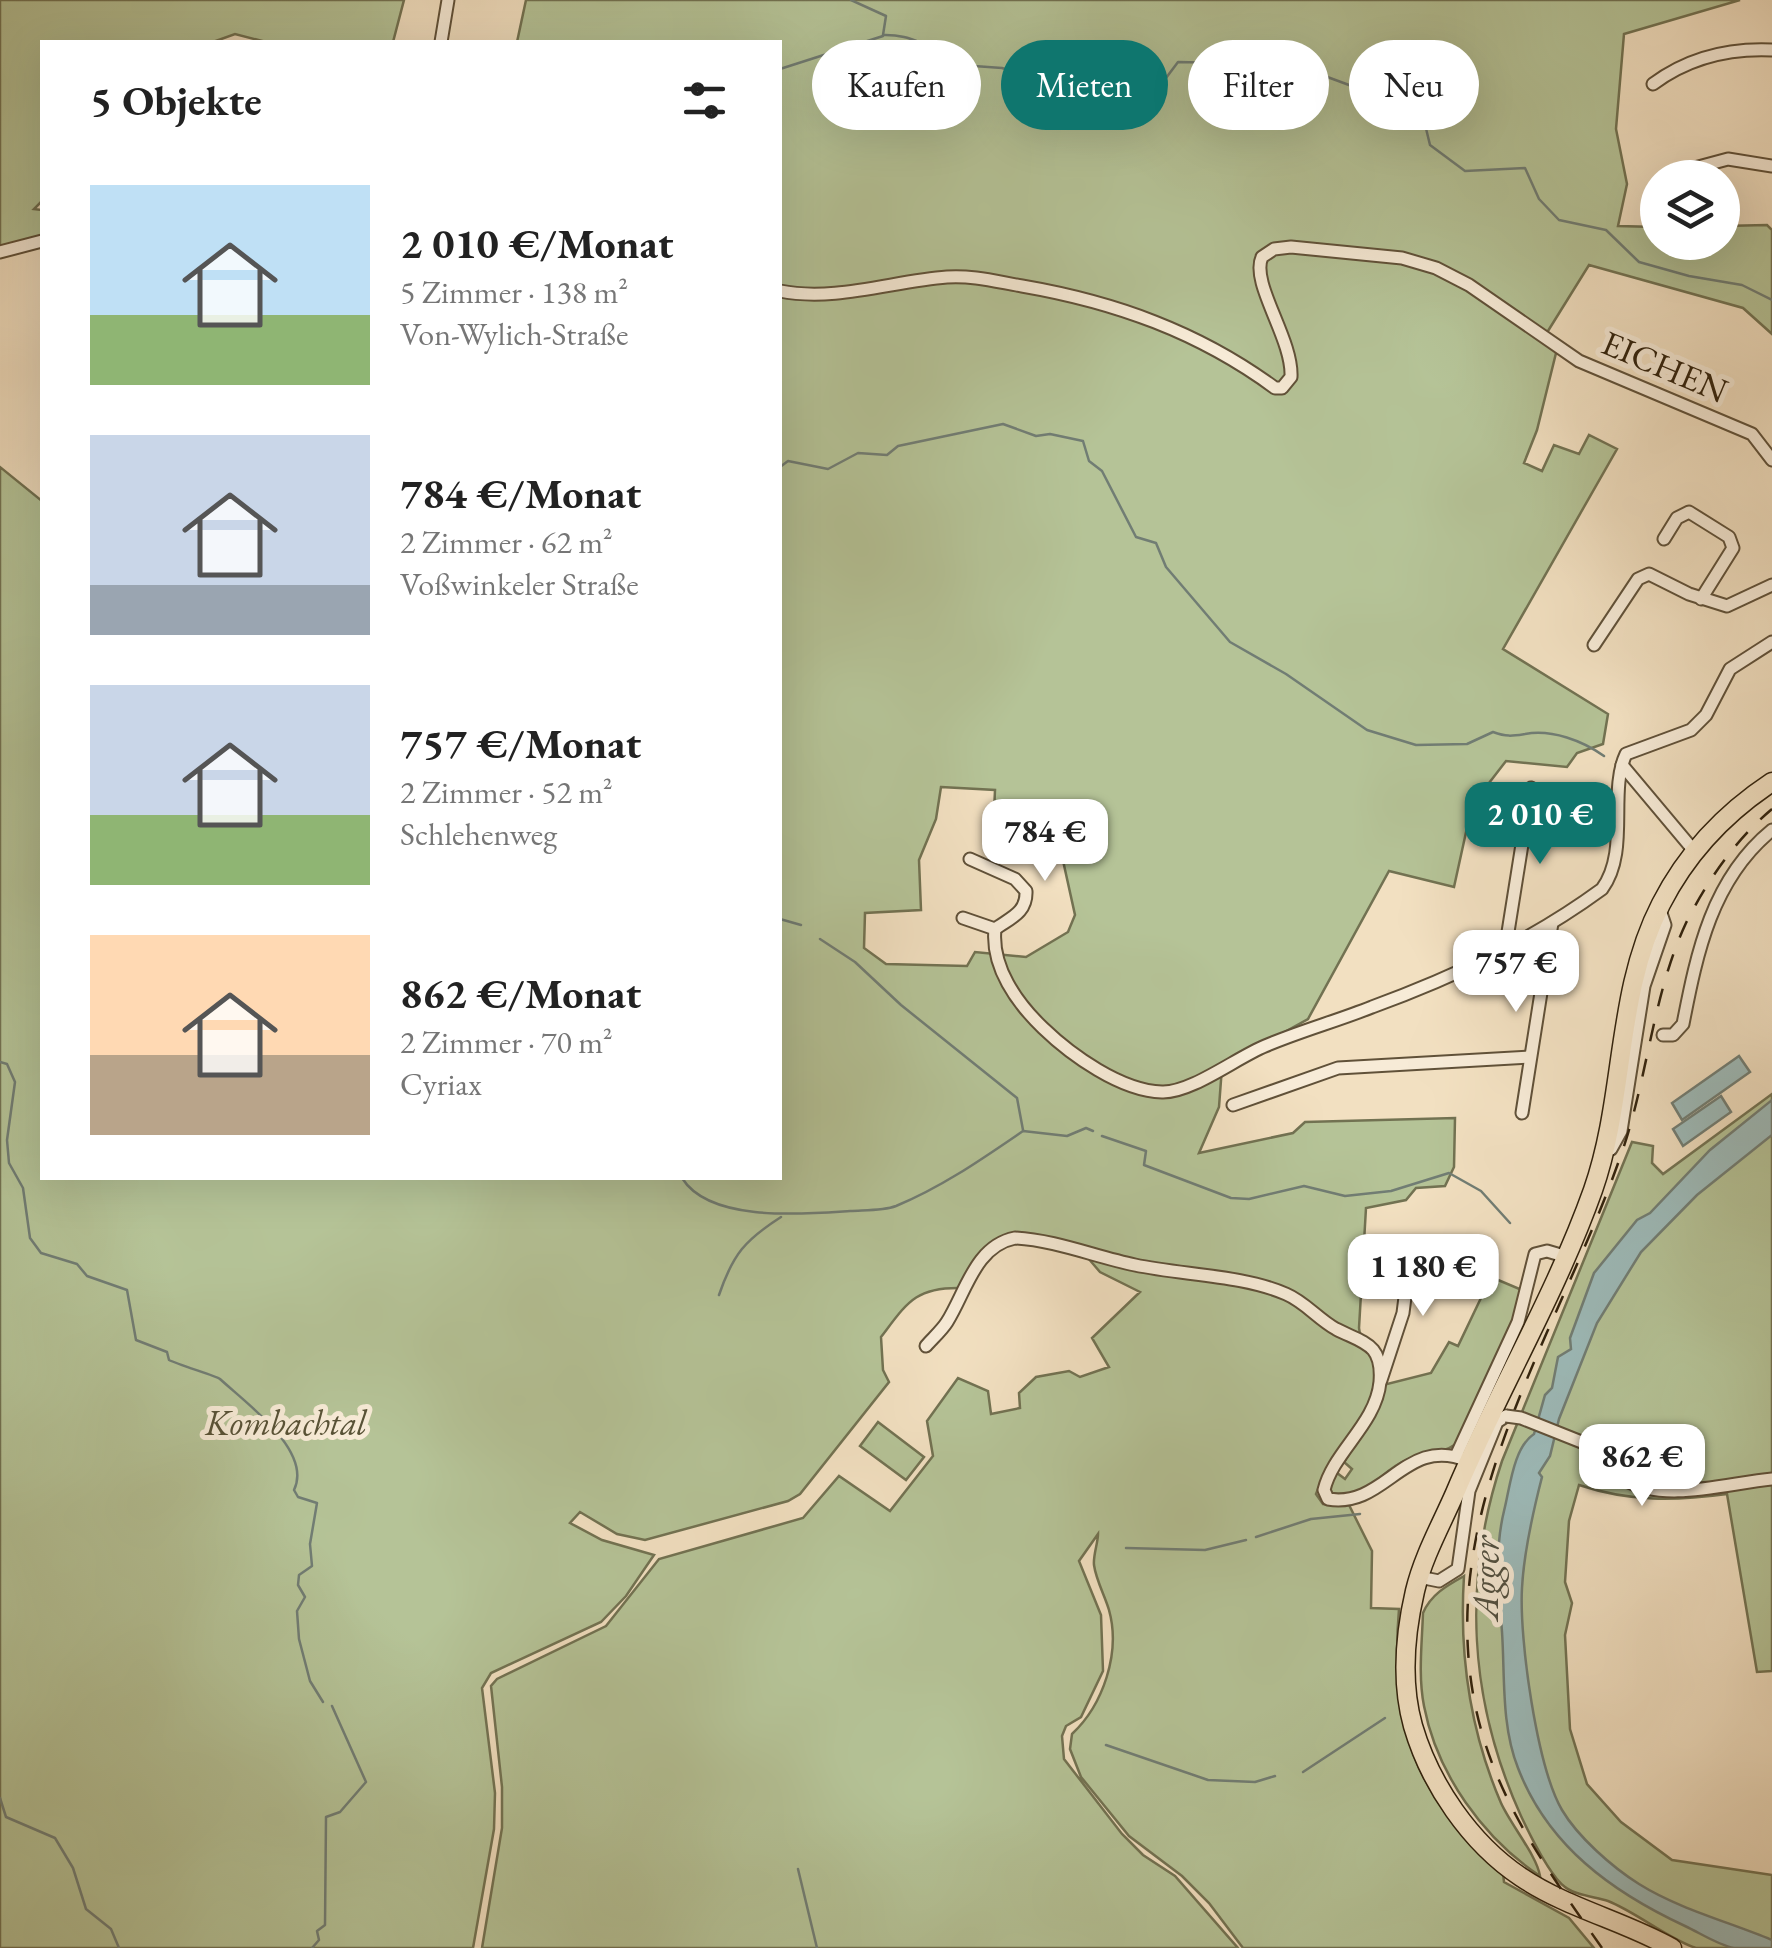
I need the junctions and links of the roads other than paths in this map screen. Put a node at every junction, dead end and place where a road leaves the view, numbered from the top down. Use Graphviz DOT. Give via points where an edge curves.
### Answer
graph roads {
  1 [pos="448,0"];
  2 [pos="440,40"];
  3 [pos="1772,50"];
  4 [pos="1652,84"];
  5 [pos="1740,161"];
  6 [pos="1772,166"];
  7 [pos="40,242"];
  8 [pos="0,252"];
  9 [pos="782,291"];
  10 [pos="1772,460"];
  11 [pos="1664,538"];
  12 [pos="1772,585"];
  13 [pos="1700,599"];
  14 [pos="1772,642"];
  15 [pos="1594,646"];
  16 [pos="1621,771"];
  17 [pos="1772,782"];
  18 [pos="1531,788"];
  19 [pos="1772,830"];
  20 [pos="1695,852"];
  21 [pos="970,859"];
  22 [pos="1659,907"];
  23 [pos="964,918"];
  24 [pos="1552,923"];
  25 [pos="994,928"];
  26 [pos="1511,947"];
  27 [pos="1663,1035"];
  28 [pos="1530,1057"];
  29 [pos="1234,1105"];
  30 [pos="1522,1113"];
  31 [pos="1604,1149"];
  32 [pos="1412,1242"];
  33 [pos="1564,1256"];
  34 [pos="926,1346"];
  35 [pos="1380,1384"];
  36 [pos="1462,1459"];
  37 [pos="1772,1479"];
  38 [pos="1419,1577"];
  39 [pos="1672,1948"];
  1 -- 2 [label="street"];
  3 -- 4 [label="street" via="1710,55"];
  5 -- 6 [label="street"];
  7 -- 8 [label="street"];
  9 -- 10 [label="street, EICHEN" via="952,277 1074,295 1196,338 1282,388 1291,378 1290,354 1258,268 1262,256 1280,247 1418,262 1453,276 1579,361 1752,434"];
  11 -- 13 [label="street" via="1689,512 1729,537 1727,561"];
  12 -- 13 [label="street" via="1727,606"];
  13 -- 15 [label="street" via="1649,574 1638,579"];
  14 -- 16 [label="street" via="1730,669 1691,730 1632,750"];
  16 -- 20 [label="street"];
  16 -- 24 [label="street" via="1606,883"];
  17 -- 20 [label="main road" via="1716,826"];
  18 -- 26 [label="street"];
  19 -- 27 [label="street" via="1732,874 1712,910 1683,1024"];
  20 -- 22 [label="main road"];
  21 -- 25 [label="street" via="1015,878 1026,891 1018,914"];
  22 -- 31 [label="main road" via="1638,958"];
  22 -- 31 [label="street" via="1666,925 1649,966 1621,1131 1611,1150"];
  23 -- 25 [label="street"];
  24 -- 26 [label="street"];
  24 -- 28 [label="street"];
  25 -- 26 [label="street" via="1002,969 1031,1017 1094,1066 1158,1092 1178,1091 1260,1048"];
  28 -- 29 [label="street" via="1338,1068"];
  28 -- 30 [label="street"];
  31 -- 33 [label="main road"];
  32 -- 35 [label="street" via="1403,1313"];
  33 -- 36 [label="main road"];
  33 -- 36 [label="street" via="1535,1254 1518,1322"];
  34 -- 35 [label="street" via="945,1326 978,1263 1016,1238 1282,1292 1373,1348"];
  35 -- 36 [label="street" via="1326,1482 1328,1499 1373,1492 1412,1462 1435,1455"];
  36 -- 38 [label="main road"];
  37 -- 38 [label="street, bridge" via="1646,1488 1618,1475 1584,1443 1506,1416 1497,1422 1472,1482 1458,1569 1439,1581"];
  38 -- 39 [label="main road" via="1406,1648 1407,1693 1421,1750 1453,1809 1522,1878"];
}
